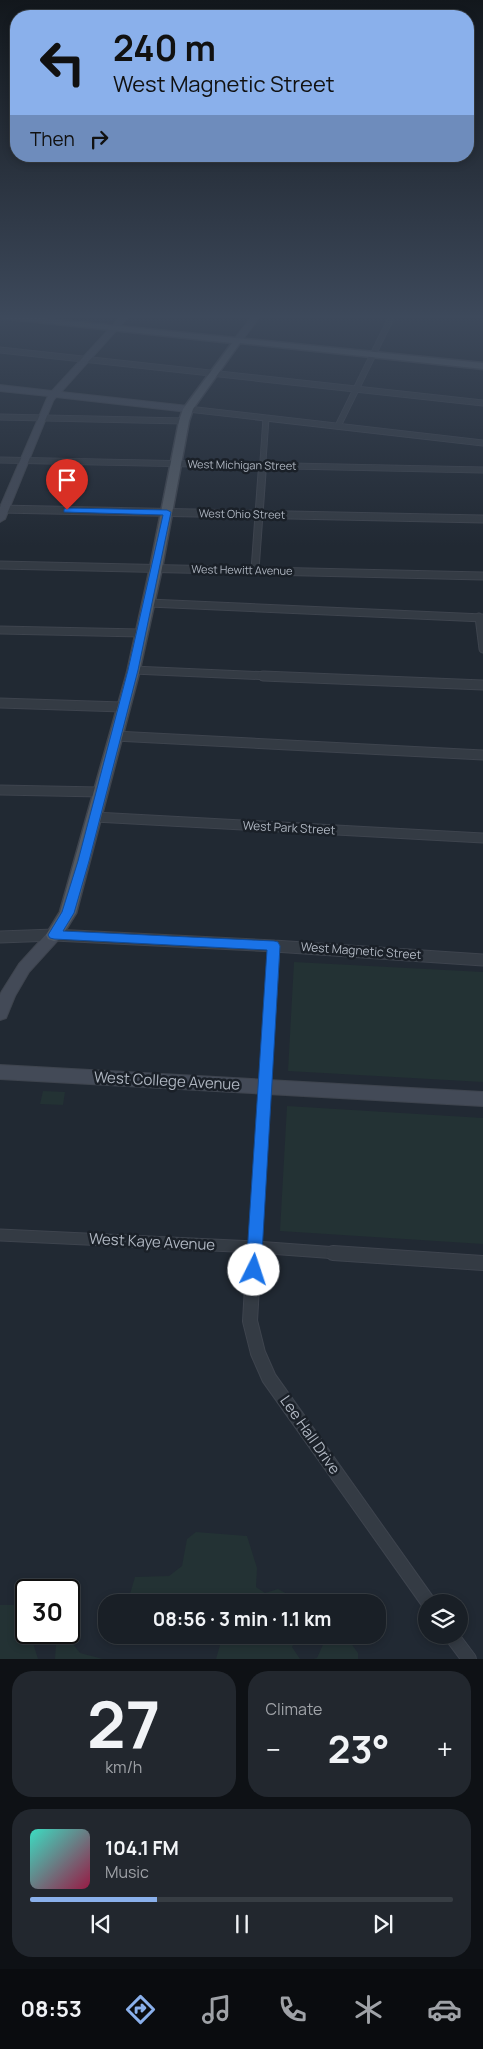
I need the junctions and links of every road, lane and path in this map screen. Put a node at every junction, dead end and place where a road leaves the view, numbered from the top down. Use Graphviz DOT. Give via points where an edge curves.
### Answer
graph roads {
  1 [pos="30,391"];
  2 [pos="56,391"];
  3 [pos="202,391"];
  4 [pos="354,391"];
  5 [pos="377,391"];
  6 [pos="53,394"];
  7 [pos="483,403"];
  8 [pos="186,415"];
  9 [pos="0,417"];
  10 [pos="41,417"];
  11 [pos="266,418"];
  12 [pos="338,426"];
  13 [pos="483,443"];
  14 [pos="0,460"];
  15 [pos="24,461"];
  16 [pos="176,464"];
  17 [pos="262,466"];
  18 [pos="483,470"];
  19 [pos="2,509"];
  20 [pos="167,512"];
  21 [pos="259,514"];
  22 [pos="0,519"];
  23 [pos="483,519"];
  24 [pos="0,565"];
  25 [pos="156,568"];
  26 [pos="255,570"];
  27 [pos="483,576"];
  28 [pos="149,603"];
  29 [pos="481,617"];
  30 [pos="0,630"];
  31 [pos="141,633"];
  32 [pos="483,649"];
  33 [pos="133,670"];
  34 [pos="483,685"];
  35 [pos="0,704"];
  36 [pos="122,707"];
  37 [pos="115,736"];
  38 [pos="483,755"];
  39 [pos="0,790"];
  40 [pos="100,792"];
  41 [pos="95,817"];
  42 [pos="483,838"];
  43 [pos="54,935"];
  44 [pos="0,936"];
  45 [pos="274,946"];
  46 [pos="483,960"];
  47 [pos="0,1014"];
  48 [pos="0,1072"];
  49 [pos="264,1086"];
  50 [pos="483,1099"];
  51 [pos="0,1235"];
  52 [pos="255,1247"];
  53 [pos="483,1263"];
  54 [pos="422,1594"];
  55 [pos="457,1644"];
  56 [pos="468,1659"];
  1 -- 6 [label="street"];
  2 -- 6 [label="street"];
  3 -- 8 [label="main road"];
  4 -- 12 [label="street"];
  5 -- 7 [label="street"];
  6 -- 8 [label="street"];
  6 -- 10 [label="street"];
  8 -- 10 [label="street"];
  8 -- 11 [label="street"];
  8 -- 16 [label="main road"];
  9 -- 10 [label="street"];
  10 -- 15 [label="street"];
  11 -- 12 [label="street"];
  11 -- 17 [label="street"];
  12 -- 13 [label="street"];
  14 -- 15 [label="street, West Michigan Street"];
  15 -- 16 [label="street, West Michigan Street"];
  15 -- 19 [label="street"];
  16 -- 17 [label="street, West Michigan Street"];
  16 -- 20 [label="main road"];
  17 -- 18 [label="street, West Michigan Street"];
  17 -- 21 [label="street"];
  19 -- 20 [label="street, West Ohio Street"];
  19 -- 22 [label="street"];
  20 -- 21 [label="street, West Ohio Street"];
  20 -- 25 [label="main road"];
  21 -- 23 [label="street, West Ohio Street"];
  21 -- 26 [label="street"];
  24 -- 25 [label="street, West Hewitt Avenue"];
  25 -- 26 [label="street, West Hewitt Avenue"];
  25 -- 28 [label="main road"];
  26 -- 27 [label="street, West Hewitt Avenue"];
  28 -- 29 [label="street"];
  28 -- 31 [label="main road"];
  29 -- 32 [label="street"];
  30 -- 31 [label="street"];
  31 -- 33 [label="main road"];
  33 -- 34 [label="street"];
  33 -- 36 [label="main road"];
  35 -- 36 [label="street"];
  36 -- 37 [label="main road"];
  37 -- 38 [label="street"];
  37 -- 40 [label="main road"];
  39 -- 40 [label="street"];
  40 -- 41 [label="main road"];
  41 -- 42 [label="street, West Park Street"];
  41 -- 43 [label="main road" via="68,913"];
  43 -- 44 [label="street, West Magnetic Street"];
  43 -- 45 [label="street, West Magnetic Street"];
  43 -- 47 [label="street" via="24,968"];
  45 -- 46 [label="street, West Magnetic Street"];
  45 -- 49 [label="street, Lee Hall Drive"];
  48 -- 49 [label="street, West College Avenue"];
  49 -- 50 [label="street, West College Avenue"];
  49 -- 52 [label="street, Lee Hall Drive"];
  51 -- 52 [label="street, West Kaye Avenue"];
  52 -- 53 [label="street, West Kaye Avenue"];
  52 -- 54 [label="street, Lee Hall Drive" via="250,1321 258,1353 269,1378"];
  55 -- 56 [label="street"];
}
